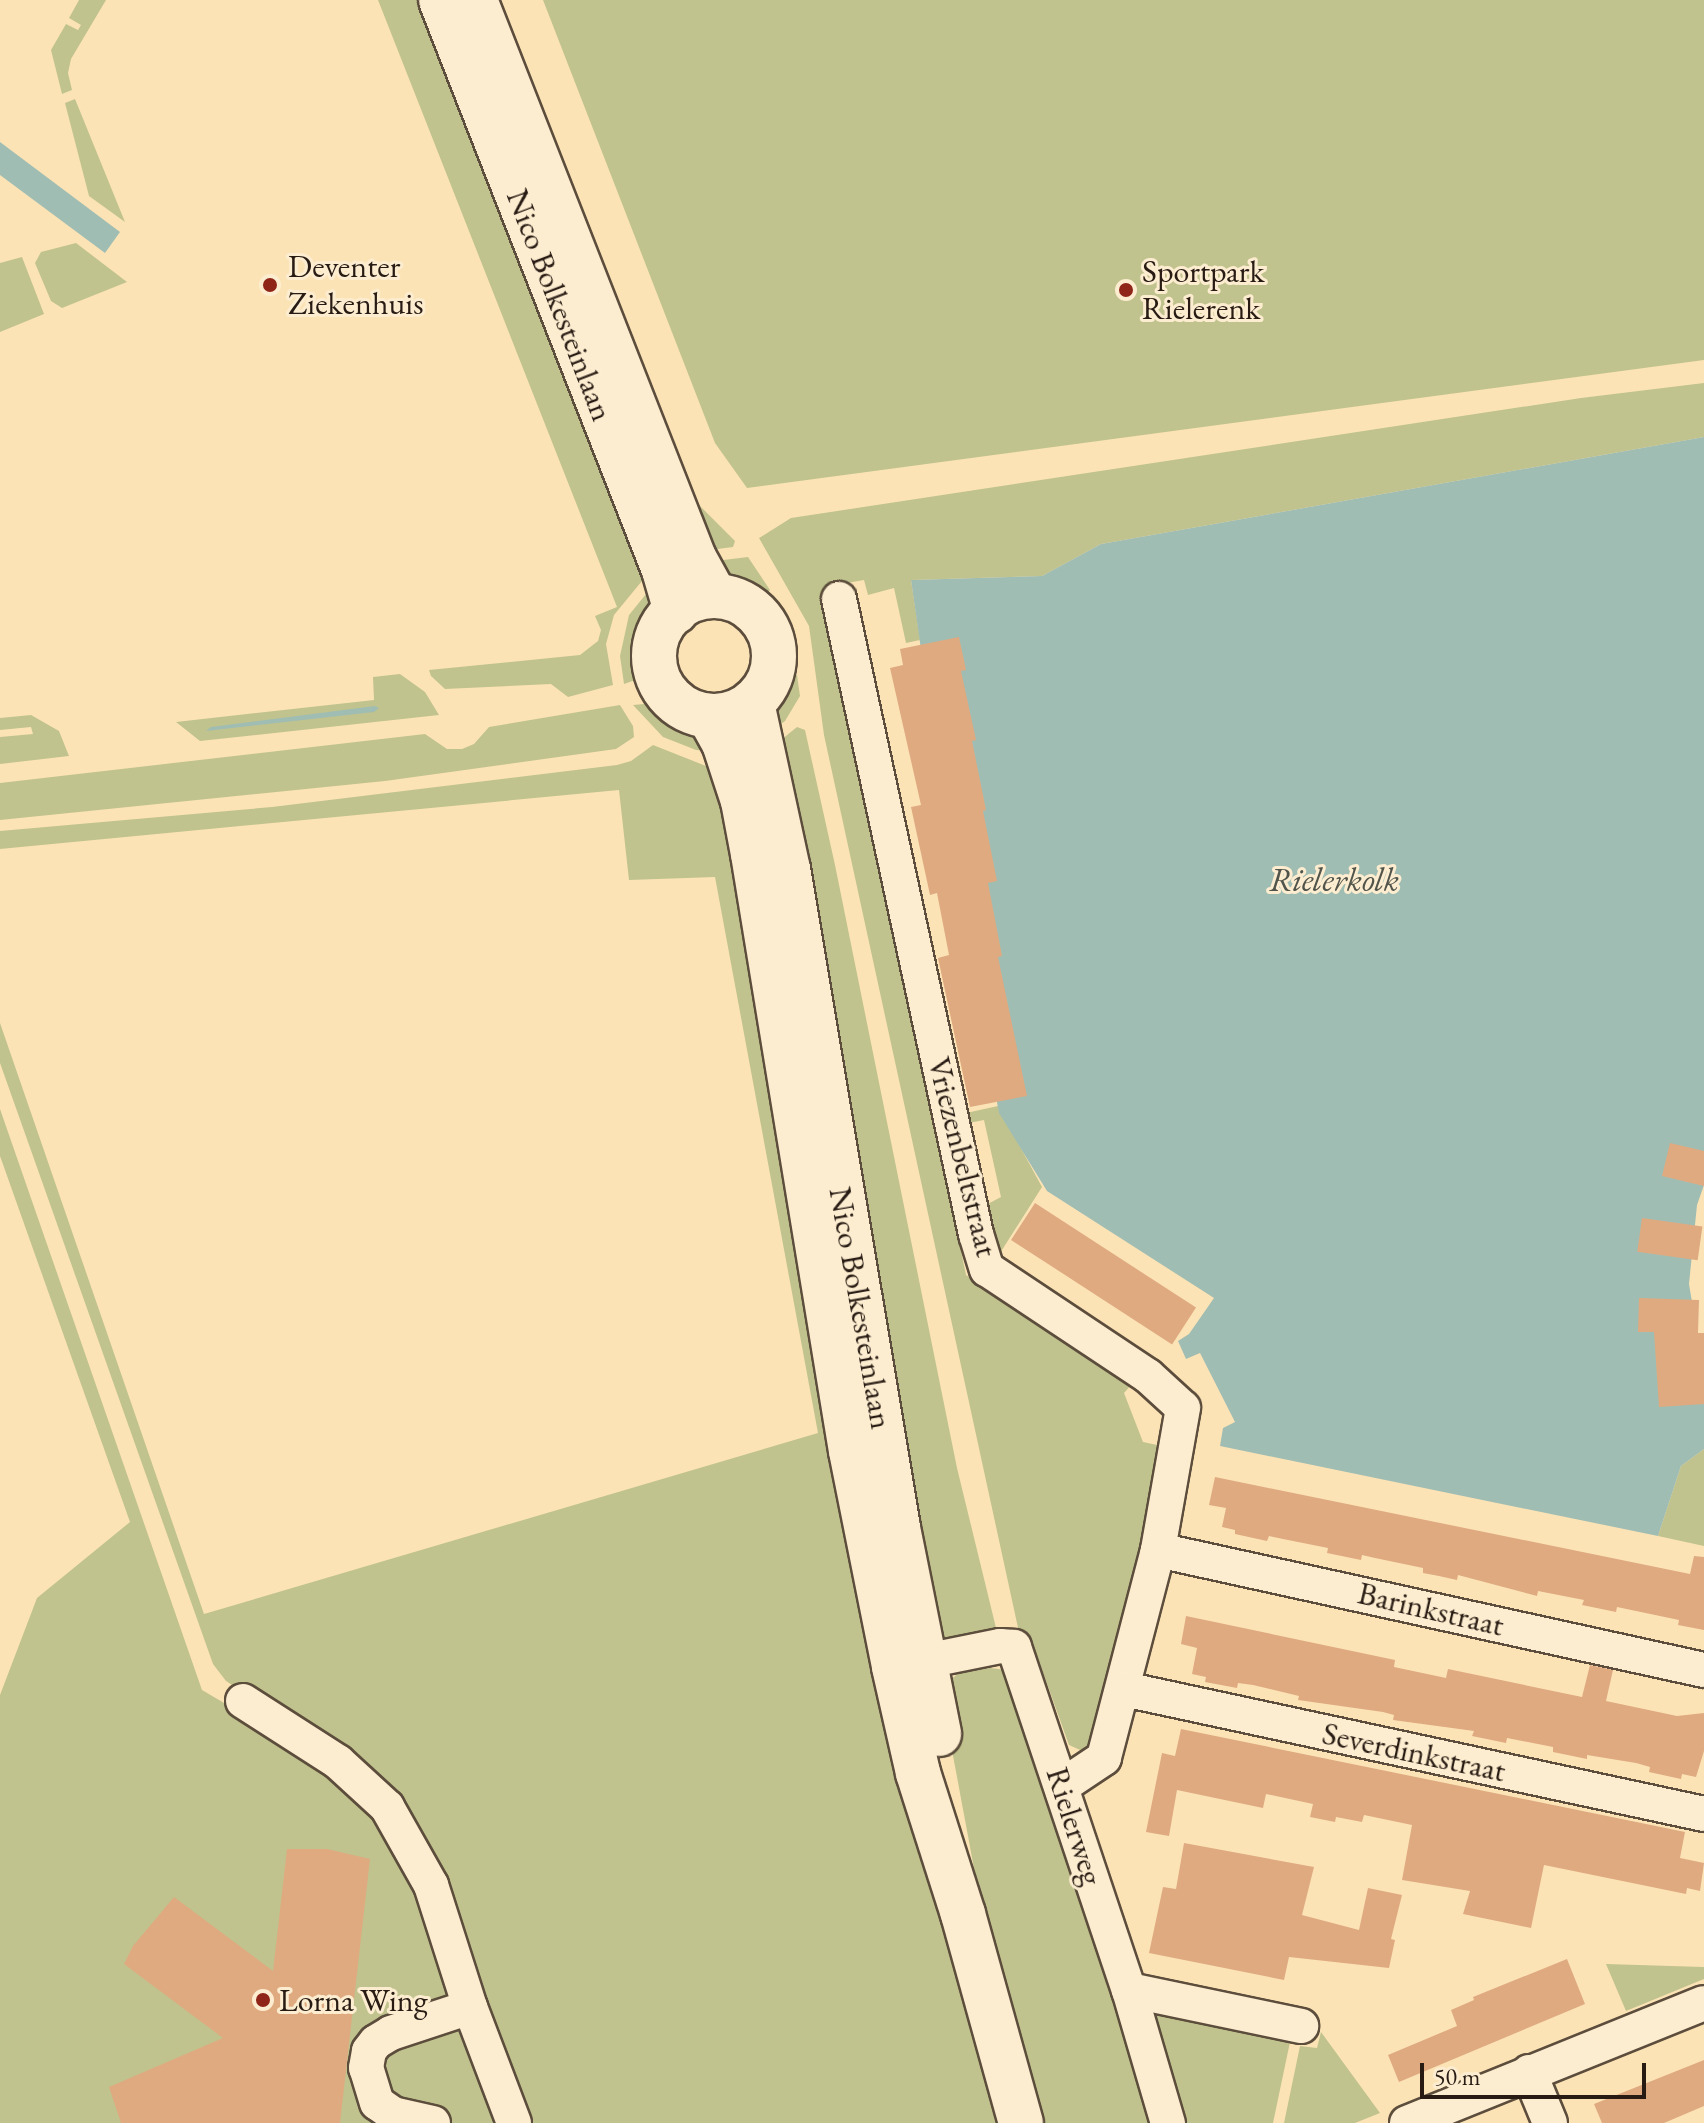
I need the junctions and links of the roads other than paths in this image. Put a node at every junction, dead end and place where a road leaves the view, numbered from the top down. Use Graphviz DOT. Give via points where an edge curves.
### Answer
graph roads {
  1 [pos="441,0"];
  2 [pos="475,0"];
  3 [pos="839,599"];
  4 [pos="695,603"];
  5 [pos="752,703"];
  6 [pos="709,716"];
  7 [pos="1158,1550"];
  8 [pos="909,1664"];
  9 [pos="1704,1670"];
  10 [pos="1124,1689"];
  11 [pos="243,1701"];
  12 [pos="1062,1786"];
  13 [pos="1704,1814"];
  14 [pos="1129,1990"];
  15 [pos="1704,2003"];
  16 [pos="470,2007"];
  17 [pos="1301,2026"];
  18 [pos="1529,2072"];
  19 [pos="433,2123"];
  20 [pos="514,2123"];
  21 [pos="1021,2123"];
  22 [pos="1168,2123"];
  23 [pos="1407,2123"];
  24 [pos="1550,2123"];
  1 -- 4 [label="street, Nico Bolkesteinlaan" via="664,570"];
  2 -- 4 [label="street, Nico Bolkesteinlaan" via="694,558"];
  3 -- 7 [label="street, Vriezenbeltstraat" via="987,1269 1148,1376 1183,1408"];
  4 -- 5 [label="street" via="749,608 762,620 771,636 773,673"];
  4 -- 6 [label="street" via="657,638 656,671 682,707"];
  5 -- 6 [label="street" via="740,711"];
  5 -- 8 [label="street, Nico Bolkesteinlaan" via="788,869 893,1497"];
  6 -- 8 [label="street, Nico Bolkesteinlaan" via="743,801 851,1451"];
  7 -- 9 [label="street, Barinkstraat"];
  7 -- 10 [label="street, Vriezenbeltstraat"];
  8 -- 12 [label="street, Rielerweg" via="1014,1647"];
  8 -- 21 [label="street, Nico Bolkesteinlaan" via="945,1767 963,1914"];
  10 -- 12 [label="street, Vriezenbeltstraat" via="1104,1758"];
  10 -- 13 [label="street, Severdinkstraat"];
  11 -- 16 [label="street" via="338,1762 387,1807 431,1885"];
  12 -- 14 [label="street, Rielerweg"];
  14 -- 17 [label="street"];
  14 -- 22 [label="street, Rielerweg"];
  15 -- 18 [label="street"];
  16 -- 19 [label="street" via="391,2033 369,2051 366,2068 377,2103 393,2114"];
  16 -- 20 [label="street"];
  18 -- 23 [label="street"];
  18 -- 24 [label="street"];
}
